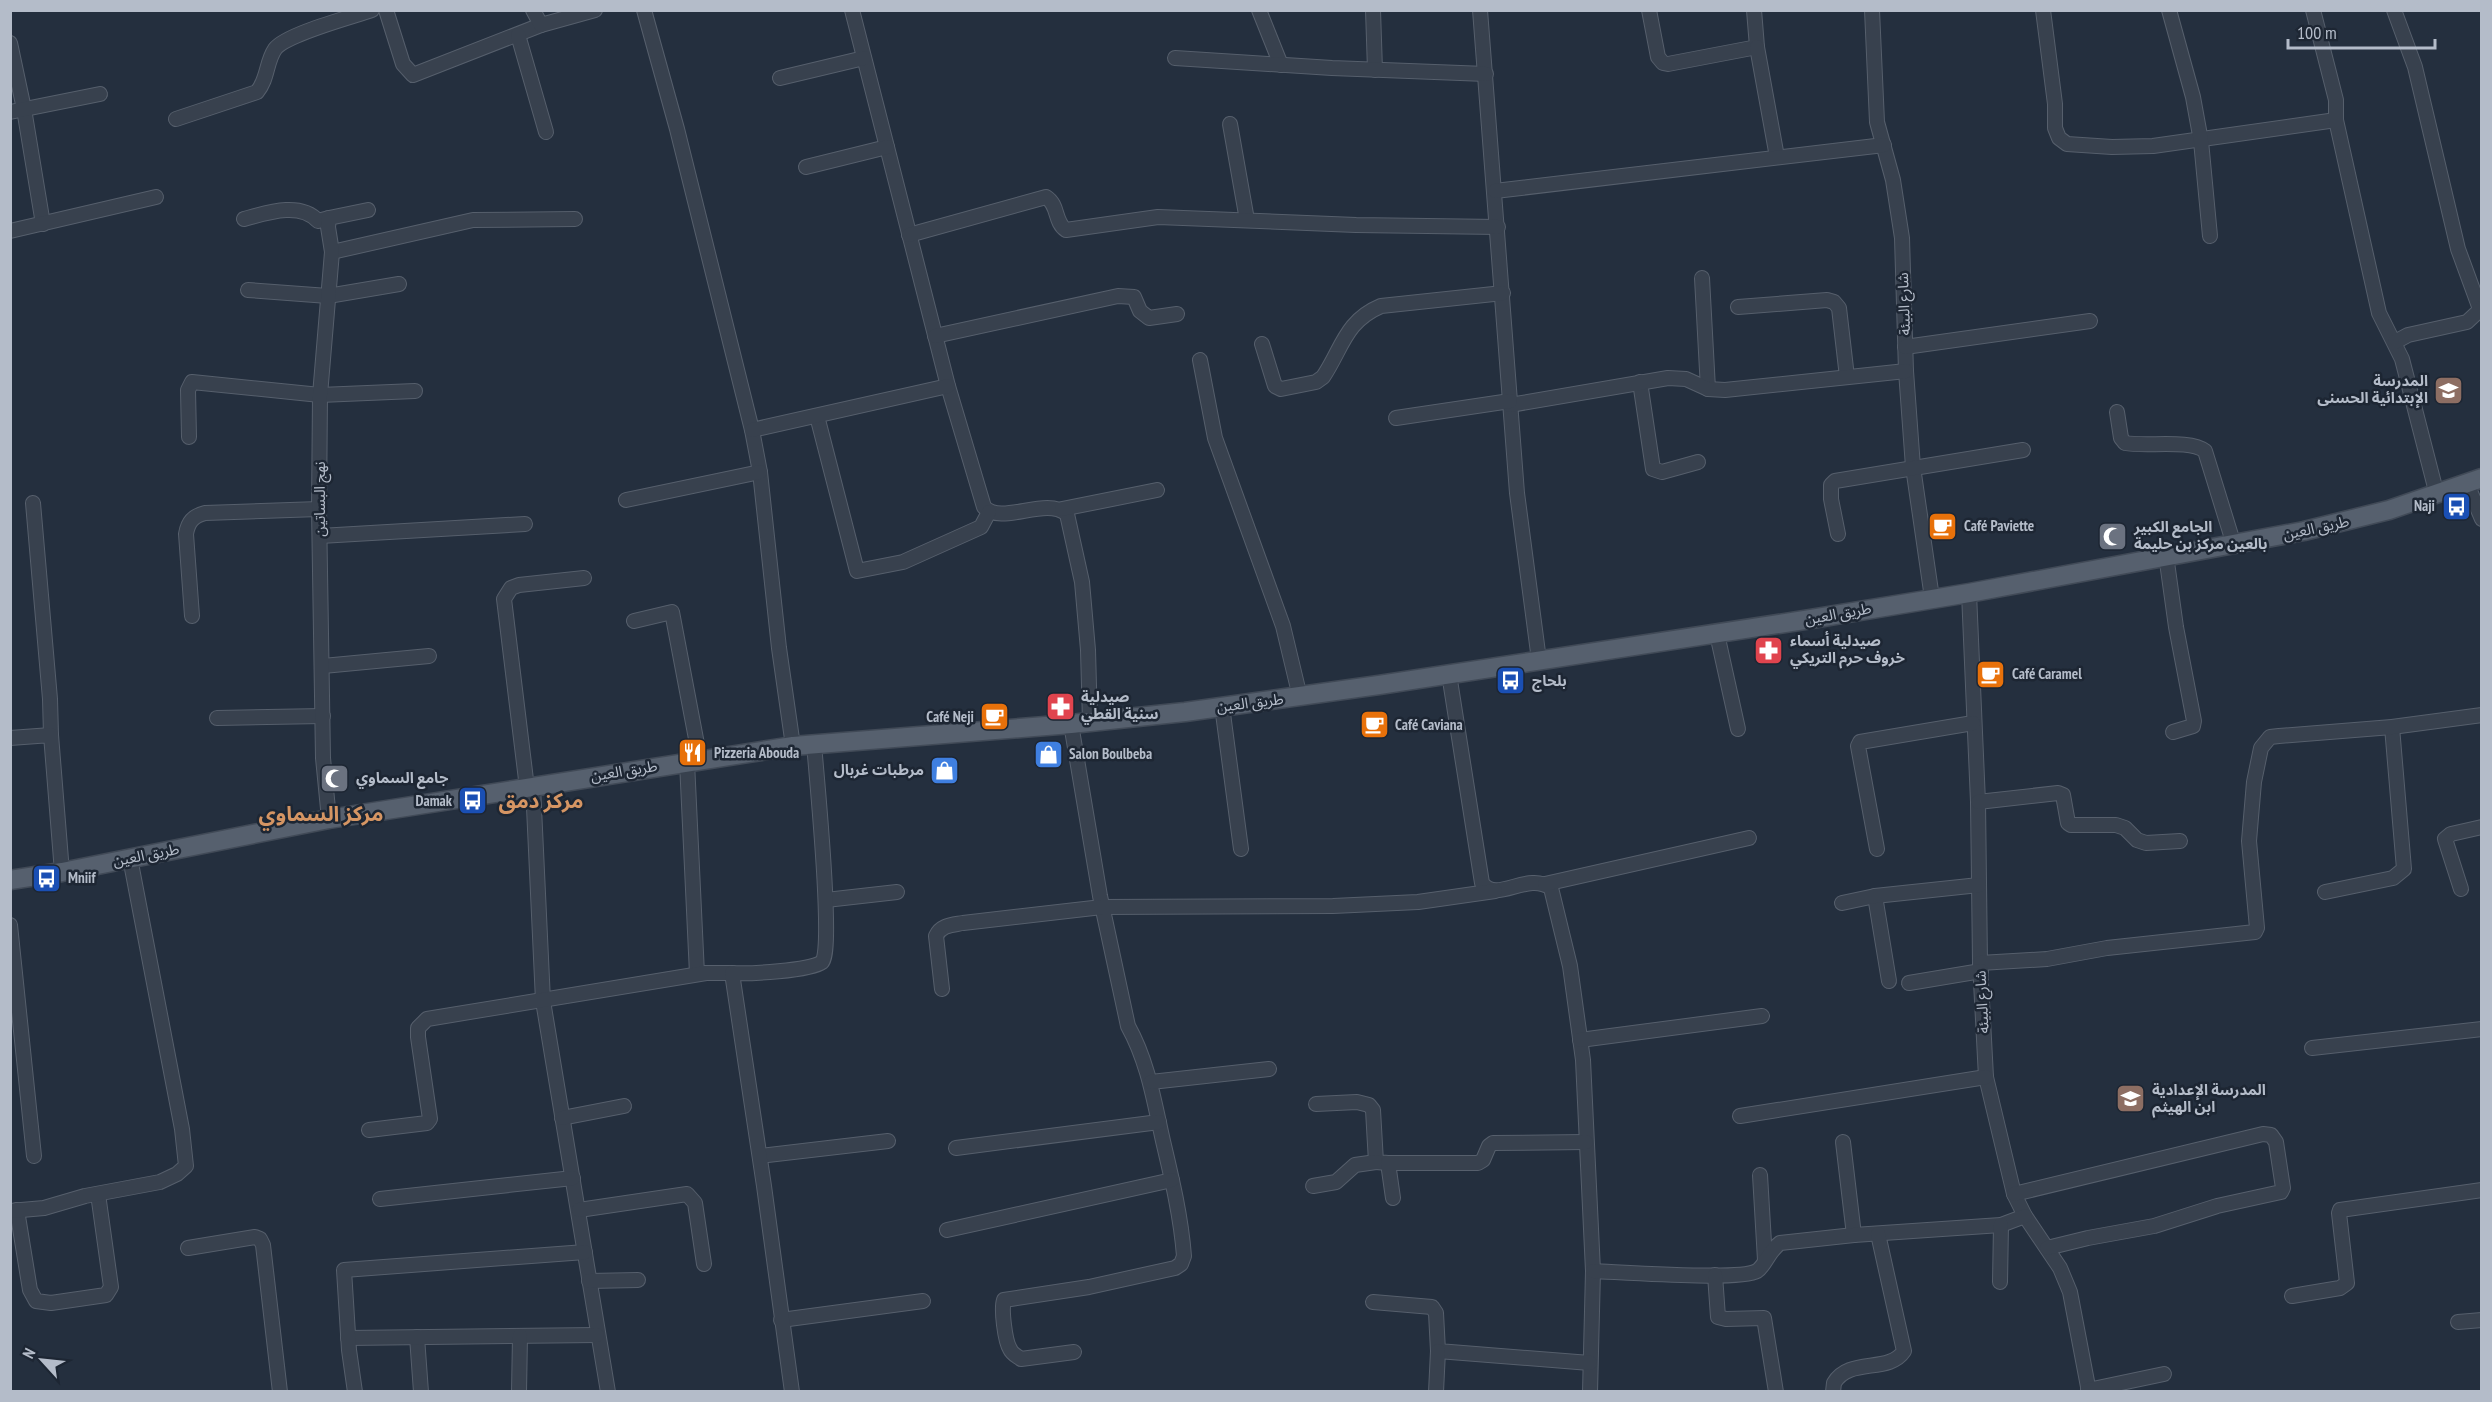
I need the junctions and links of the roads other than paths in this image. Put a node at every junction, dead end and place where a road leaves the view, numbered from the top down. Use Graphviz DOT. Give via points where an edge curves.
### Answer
graph roads {
  1 [pos="372,10"];
  2 [pos="386,10"];
  3 [pos="533,10"];
  4 [pos="644,10"];
  5 [pos="852,10"];
  6 [pos="1259,10"];
  7 [pos="1373,10"];
  8 [pos="1480,10"];
  9 [pos="1649,10"];
  10 [pos="1754,10"];
  11 [pos="1872,10"];
  12 [pos="2043,10"];
  13 [pos="2169,10"];
  14 [pos="2313,10"];
  15 [pos="2394,10"];
  16 [pos="589,11"];
  17 [pos="541,25"];
  18 [pos="518,35"];
  19 [pos="10,43"];
  20 [pos="1757,47"];
  21 [pos="864,58"];
  22 [pos="1175,58"];
  23 [pos="1281,65"];
  24 [pos="1375,70"];
  25 [pos="1485,74"];
  26 [pos="780,78"];
  27 [pos="100,94"];
  28 [pos="17,110"];
  29 [pos="176,119"];
  30 [pos="2336,120"];
  31 [pos="1230,124"];
  32 [pos="546,132"];
  33 [pos="2200,141"];
  34 [pos="1884,145"];
  35 [pos="887,147"];
  36 [pos="1777,157"];
  37 [pos="806,167"];
  38 [pos="1495,191"];
  39 [pos="156,197"];
  40 [pos="368,210"];
  41 [pos="329,218"];
  42 [pos="244,219"];
  43 [pos="575,219"];
  44 [pos="1247,220"];
  45 [pos="43,224"];
  46 [pos="1498,227"];
  47 [pos="10,231"];
  48 [pos="909,235"];
  49 [pos="2210,236"];
  50 [pos="332,252"];
  51 [pos="1702,278"];
  52 [pos="399,284"];
  53 [pos="248,290"];
  54 [pos="1503,293"];
  55 [pos="328,296"];
  56 [pos="1738,307"];
  57 [pos="2481,309"];
  58 [pos="1177,314"];
  59 [pos="2090,321"];
  60 [pos="935,336"];
  61 [pos="2395,342"];
  62 [pos="1262,344"];
  63 [pos="1905,347"];
  64 [pos="1200,360"];
  65 [pos="1906,371"];
  66 [pos="1847,377"];
  67 [pos="1640,382"];
  68 [pos="948,386"];
  69 [pos="1708,389"];
  70 [pos="415,391"];
  71 [pos="320,394"];
  72 [pos="1510,403"];
  73 [pos="2117,412"];
  74 [pos="817,416"];
  75 [pos="1396,418"];
  76 [pos="752,430"];
  77 [pos="189,437"];
  78 [pos="2022,450"];
  79 [pos="1698,462"];
  80 [pos="1913,467"];
  81 [pos="760,472"];
  82 [pos="2474,481"];
  83 [pos="1157,490"];
  84 [pos="2437,495"];
  85 [pos="626,500"];
  86 [pos="33,503"];
  87 [pos="319,509"];
  88 [pos="1062,509"];
  89 [pos="989,512"];
  90 [pos="2481,519"];
  91 [pos="525,524"];
  92 [pos="1838,534"];
  93 [pos="320,536"];
  94 [pos="2234,544"];
  95 [pos="2166,555"];
  96 [pos="584,578"];
  97 [pos="1969,593"];
  98 [pos="1932,598"];
  99 [pos="192,616"];
  100 [pos="634,621"];
  101 [pos="1717,634"];
  102 [pos="429,656"];
  103 [pos="1539,660"];
  104 [pos="322,666"];
  105 [pos="1449,674"];
  106 [pos="1300,697"];
  107 [pos="1222,706"];
  108 [pos="2481,715"];
  109 [pos="323,716"];
  110 [pos="217,718"];
  111 [pos="1090,722"];
  112 [pos="1973,723"];
  113 [pos="1071,724"];
  114 [pos="2392,727"];
  115 [pos="1738,729"];
  116 [pos="2173,732"];
  117 [pos="51,735"];
  118 [pos="10,738"];
  119 [pos="814,744"];
  120 [pos="793,746"];
  121 [pos="693,761"];
  122 [pos="530,787"];
  123 [pos="1978,802"];
  124 [pos="329,819"];
  125 [pos="2481,827"];
  126 [pos="1749,838"];
  127 [pos="2180,841"];
  128 [pos="1241,849"];
  129 [pos="1877,849"];
  130 [pos="130,858"];
  131 [pos="62,872"];
  132 [pos="10,880"];
  133 [pos="1545,884"];
  134 [pos="1979,885"];
  135 [pos="2462,889"];
  136 [pos="1495,891"];
  137 [pos="897,892"];
  138 [pos="2325,892"];
  139 [pos="1875,896"];
  140 [pos="826,900"];
  141 [pos="1842,903"];
  142 [pos="1102,907"];
  143 [pos="10,925"];
  144 [pos="1981,967"];
  145 [pos="732,973"];
  146 [pos="697,974"];
  147 [pos="1888,981"];
  148 [pos="1909,983"];
  149 [pos="942,989"];
  150 [pos="543,1000"];
  151 [pos="1762,1016"];
  152 [pos="2481,1029"];
  153 [pos="1580,1040"];
  154 [pos="2312,1048"];
  155 [pos="1269,1069"];
  156 [pos="1986,1077"];
  157 [pos="1151,1082"];
  158 [pos="1316,1104"];
  159 [pos="624,1106"];
  160 [pos="1740,1116"];
  161 [pos="562,1118"];
  162 [pos="1159,1122"];
  163 [pos="369,1130"];
  164 [pos="888,1141"];
  165 [pos="1587,1142"];
  166 [pos="1843,1142"];
  167 [pos="956,1148"];
  168 [pos="34,1156"];
  169 [pos="760,1156"];
  170 [pos="1382,1162"];
  171 [pos="1760,1175"];
  172 [pos="573,1178"];
  173 [pos="1172,1180"];
  174 [pos="1313,1186"];
  175 [pos="2481,1190"];
  176 [pos="98,1194"];
  177 [pos="2014,1194"];
  178 [pos="1393,1198"];
  179 [pos="380,1199"];
  180 [pos="579,1210"];
  181 [pos="14,1211"];
  182 [pos="2025,1216"];
  183 [pos="2001,1225"];
  184 [pos="948,1230"];
  185 [pos="1878,1234"];
  186 [pos="1854,1235"];
  187 [pos="188,1248"];
  188 [pos="2047,1248"];
  189 [pos="585,1252"];
  190 [pos="1765,1260"];
  191 [pos="704,1264"];
  192 [pos="1593,1271"];
  193 [pos="1715,1275"];
  194 [pos="638,1280"];
  195 [pos="589,1281"];
  196 [pos="2000,1282"];
  197 [pos="2292,1296"];
  198 [pos="923,1301"];
  199 [pos="1373,1302"];
  200 [pos="782,1320"];
  201 [pos="2481,1320"];
  202 [pos="2458,1322"];
  203 [pos="597,1335"];
  204 [pos="520,1336"];
  205 [pos="417,1337"];
  206 [pos="348,1338"];
  207 [pos="1438,1351"];
  208 [pos="1074,1352"];
  209 [pos="1590,1363"];
  210 [pos="2164,1374"];
  211 [pos="2088,1391"];
  212 [pos="280,1392"];
  213 [pos="356,1392"];
  214 [pos="421,1392"];
  215 [pos="519,1392"];
  216 [pos="608,1392"];
  217 [pos="792,1392"];
  218 [pos="1436,1392"];
  219 [pos="1590,1392"];
  220 [pos="1776,1392"];
  221 [pos="1833,1392"];
  1 -- 29 [label="street" via="281,43 257,92"];
  2 -- 18 [label="street" via="403,64 413,75"];
  3 -- 17 [label="street"];
  4 -- 76 [label="street"];
  5 -- 21 [label="street"];
  6 -- 23 [label="street"];
  7 -- 24 [label="street"];
  8 -- 25 [label="street"];
  9 -- 20 [label="street" via="1658,57 1663,63"];
  10 -- 20 [label="street"];
  11 -- 34 [label="street, شارع البيئة" via="1877,122"];
  12 -- 33 [label="street" via="2055,128 2061,142 2123,147"];
  13 -- 33 [label="street" via="2193,98"];
  14 -- 30 [label="street" via="2336,100"];
  15 -- 57 [label="street" via="2415,67 2458,249"];
  16 -- 17 [label="street"];
  17 -- 18 [label="street"];
  18 -- 32 [label="street"];
  19 -- 28 [label="street"];
  20 -- 36 [label="street"];
  21 -- 26 [label="street"];
  21 -- 35 [label="street"];
  22 -- 23 [label="street"];
  23 -- 24 [label="street"];
  24 -- 25 [label="street"];
  25 -- 38 [label="street"];
  27 -- 28 [label="street"];
  28 -- 45 [label="street"];
  30 -- 33 [label="street"];
  30 -- 61 [label="street" via="2379,313"];
  31 -- 44 [label="street"];
  33 -- 49 [label="street"];
  34 -- 36 [label="street"];
  34 -- 63 [label="street, شارع البيئة" via="1902,238"];
  35 -- 37 [label="street"];
  35 -- 48 [label="street"];
  36 -- 38 [label="street"];
  38 -- 46 [label="street"];
  39 -- 45 [label="street"];
  40 -- 41 [label="street"];
  41 -- 42 [label="street" via="318,220 312,214 285,209"];
  41 -- 50 [label="street, نهج البساتين"];
  43 -- 50 [label="street" via="473,220"];
  44 -- 46 [label="street"];
  44 -- 48 [label="street" via="1158,217 1066,230 1059,223 1051,201 1040,198"];
  45 -- 47 [label="street"];
  46 -- 54 [label="street"];
  48 -- 60 [label="street"];
  50 -- 55 [label="street, نهج البساتين"];
  51 -- 69 [label="street"];
  52 -- 55 [label="street"];
  53 -- 55 [label="street"];
  54 -- 62 [label="street" via="1370,310 1357,320 1323,377 1303,385 1281,389 1275,386"];
  54 -- 72 [label="street"];
  55 -- 71 [label="street, نهج البساتين"];
  56 -- 66 [label="street" via="1833,302 1839,308"];
  57 -- 61 [label="street" via="2467,322 2408,335"];
  58 -- 60 [label="street" via="1149,318 1140,311 1134,297 1118,296"];
  59 -- 63 [label="street"];
  60 -- 68 [label="street"];
  61 -- 84 [label="street"];
  63 -- 65 [label="street, شارع البيئة"];
  64 -- 106 [label="street" via="1215,438 1283,626"];
  65 -- 66 [label="street"];
  65 -- 80 [label="street, شارع البيئة"];
  66 -- 69 [label="street"];
  67 -- 69 [label="street" via="1686,379"];
  67 -- 72 [label="street"];
  67 -- 79 [label="street" via="1653,469 1662,472"];
  68 -- 74 [label="street"];
  68 -- 89 [label="street" via="978,494"];
  70 -- 71 [label="street"];
  71 -- 77 [label="street" via="192,382 188,390"];
  71 -- 87 [label="street, نهج البساتين"];
  72 -- 75 [label="street"];
  72 -- 103 [label="street" via="1517,493"];
  73 -- 94 [label="street" via="2121,438 2126,442 2205,451"];
  74 -- 76 [label="street"];
  74 -- 89 [label="street" via="857,572 903,562 981,527"];
  76 -- 81 [label="street"];
  78 -- 80 [label="street"];
  80 -- 92 [label="street" via="1835,480 1831,499"];
  80 -- 98 [label="street, شارع البيئة"];
  81 -- 85 [label="street"];
  81 -- 120 [label="street"];
  82 -- 84 [label="main road, طريق العين"];
  82 -- 90 [label="street"];
  83 -- 88 [label="street"];
  84 -- 94 [label="main road, طريق العين" via="2351,520"];
  86 -- 117 [label="street"];
  87 -- 93 [label="street, نهج البساتين"];
  87 -- 99 [label="street" via="195,516 186,534"];
  88 -- 89 [label="street"];
  88 -- 111 [label="street" via="1067,514 1082,582"];
  91 -- 93 [label="street"];
  93 -- 104 [label="street, نهج البساتين"];
  94 -- 95 [label="main road, طريق العين"];
  95 -- 97 [label="main road, طريق العين"];
  95 -- 116 [label="street" via="2175,627 2194,721 2188,729"];
  96 -- 122 [label="street" via="519,585 504,599"];
  97 -- 98 [label="main road, طريق العين"];
  97 -- 112 [label="street, شارع البيئة"];
  98 -- 101 [label="main road, طريق العين"];
  100 -- 121 [label="street" via="672,612"];
  101 -- 103 [label="main road, طريق العين"];
  101 -- 115 [label="street"];
  102 -- 104 [label="street"];
  103 -- 105 [label="main road, طريق العين"];
  104 -- 109 [label="street, نهج البساتين"];
  105 -- 106 [label="main road, طريق العين"];
  105 -- 136 [label="street" via="1482,883"];
  106 -- 107 [label="main road, طريق العين"];
  107 -- 111 [label="main road, طريق العين"];
  107 -- 128 [label="street"];
  108 -- 114 [label="street"];
  109 -- 110 [label="street"];
  109 -- 124 [label="street, نهج البساتين"];
  111 -- 113 [label="main road, طريق العين"];
  112 -- 123 [label="street, شارع البيئة"];
  112 -- 129 [label="street" via="1860,742"];
  113 -- 119 [label="main road, طريق العين"];
  113 -- 142 [label="street"];
  114 -- 138 [label="street" via="2404,869 2393,878"];
  114 -- 144 [label="street" via="2271,737 2260,748 2249,825 2255,932"];
  117 -- 118 [label="street"];
  117 -- 131 [label="street"];
  119 -- 120 [label="main road, طريق العين"];
  119 -- 140 [label="street"];
  120 -- 121 [label="main road, طريق العين"];
  121 -- 122 [label="main road, طريق العين"];
  121 -- 146 [label="street"];
  122 -- 124 [label="main road, طريق العين"];
  122 -- 150 [label="street"];
  123 -- 127 [label="street" via="2058,793 2071,825 2116,825 2146,843"];
  123 -- 134 [label="street, شارع البيئة"];
  124 -- 130 [label="main road, طريق العين"];
  125 -- 135 [label="street" via="2445,839"];
  126 -- 133 [label="street"];
  130 -- 131 [label="main road, طريق العين"];
  130 -- 176 [label="street" via="186,1162 183,1170 160,1182"];
  131 -- 132 [label="main road, طريق العين"];
  133 -- 136 [label="street" via="1536,881"];
  133 -- 153 [label="street" via="1554,891"];
  134 -- 139 [label="street"];
  134 -- 144 [label="street, شارع البيئة"];
  136 -- 142 [label="street" via="1419,902 1333,906"];
  137 -- 140 [label="street"];
  139 -- 141 [label="street"];
  139 -- 147 [label="street"];
  140 -- 145 [label="street" via="824,961 773,971"];
  142 -- 149 [label="street" via="944,926 936,936"];
  142 -- 157 [label="street" via="1128,1026"];
  143 -- 168 [label="street"];
  144 -- 148 [label="street"];
  144 -- 156 [label="street, شارع البيئة"];
  145 -- 146 [label="street"];
  145 -- 169 [label="street"];
  146 -- 150 [label="street"];
  150 -- 161 [label="street"];
  150 -- 163 [label="street" via="424,1021 418,1028 418,1037 430,1119 427,1123"];
  151 -- 153 [label="street"];
  152 -- 154 [label="street"];
  153 -- 165 [label="street"];
  155 -- 157 [label="street"];
  156 -- 160 [label="street"];
  156 -- 177 [label="street, شارع البيئة"];
  157 -- 162 [label="street"];
  158 -- 170 [label="street" via="1369,1105"];
  159 -- 161 [label="street"];
  161 -- 172 [label="street"];
  162 -- 167 [label="street"];
  162 -- 173 [label="street"];
  164 -- 169 [label="street"];
  165 -- 170 [label="street" via="1493,1143 1478,1163"];
  165 -- 192 [label="street"];
  166 -- 186 [label="street"];
  169 -- 200 [label="street"];
  170 -- 174 [label="street" via="1355,1166 1336,1182"];
  170 -- 178 [label="street"];
  171 -- 190 [label="street"];
  172 -- 179 [label="street"];
  172 -- 180 [label="street"];
  173 -- 184 [label="street"];
  173 -- 208 [label="street" via="1183,1251 1179,1266 1089,1287 1004,1300 1009,1349 1014,1355 1021,1359"];
  175 -- 197 [label="street" via="2340,1210 2347,1283 2340,1288"];
  176 -- 181 [label="street" via="44,1208"];
  176 -- 181 [label="street" via="111,1287 106,1295 51,1303 36,1301 30,1290"];
  177 -- 182 [label="street, شارع البيئة"];
  177 -- 188 [label="street" via="2263,1134 2271,1135 2276,1142 2281,1192 2217,1206 2154,1226"];
  180 -- 189 [label="street"];
  180 -- 191 [label="street" via="687,1194 695,1203"];
  182 -- 183 [label="street"];
  182 -- 188 [label="street, شارع البيئة"];
  183 -- 185 [label="street"];
  183 -- 196 [label="street"];
  185 -- 186 [label="street"];
  185 -- 221 [label="street" via="1904,1351 1896,1360 1845,1371 1834,1383"];
  186 -- 190 [label="street" via="1780,1243"];
  187 -- 212 [label="street" via="260,1239"];
  188 -- 211 [label="street, شارع البيئة" via="2066,1278"];
  189 -- 195 [label="street"];
  189 -- 206 [label="street" via="344,1270"];
  190 -- 193 [label="street" via="1754,1273"];
  192 -- 193 [label="street"];
  192 -- 209 [label="street"];
  193 -- 220 [label="street" via="1718,1317 1764,1318"];
  194 -- 195 [label="street"];
  195 -- 203 [label="street"];
  198 -- 200 [label="street"];
  199 -- 207 [label="street" via="1432,1307 1436,1313"];
  200 -- 217 [label="street"];
  201 -- 202 [label="street"];
  203 -- 204 [label="street"];
  203 -- 216 [label="street"];
  204 -- 205 [label="street"];
  204 -- 215 [label="street"];
  205 -- 206 [label="street"];
  205 -- 214 [label="street"];
  206 -- 213 [label="street"];
  207 -- 209 [label="street"];
  207 -- 218 [label="street"];
  209 -- 219 [label="street"];
  210 -- 211 [label="street"];
}
